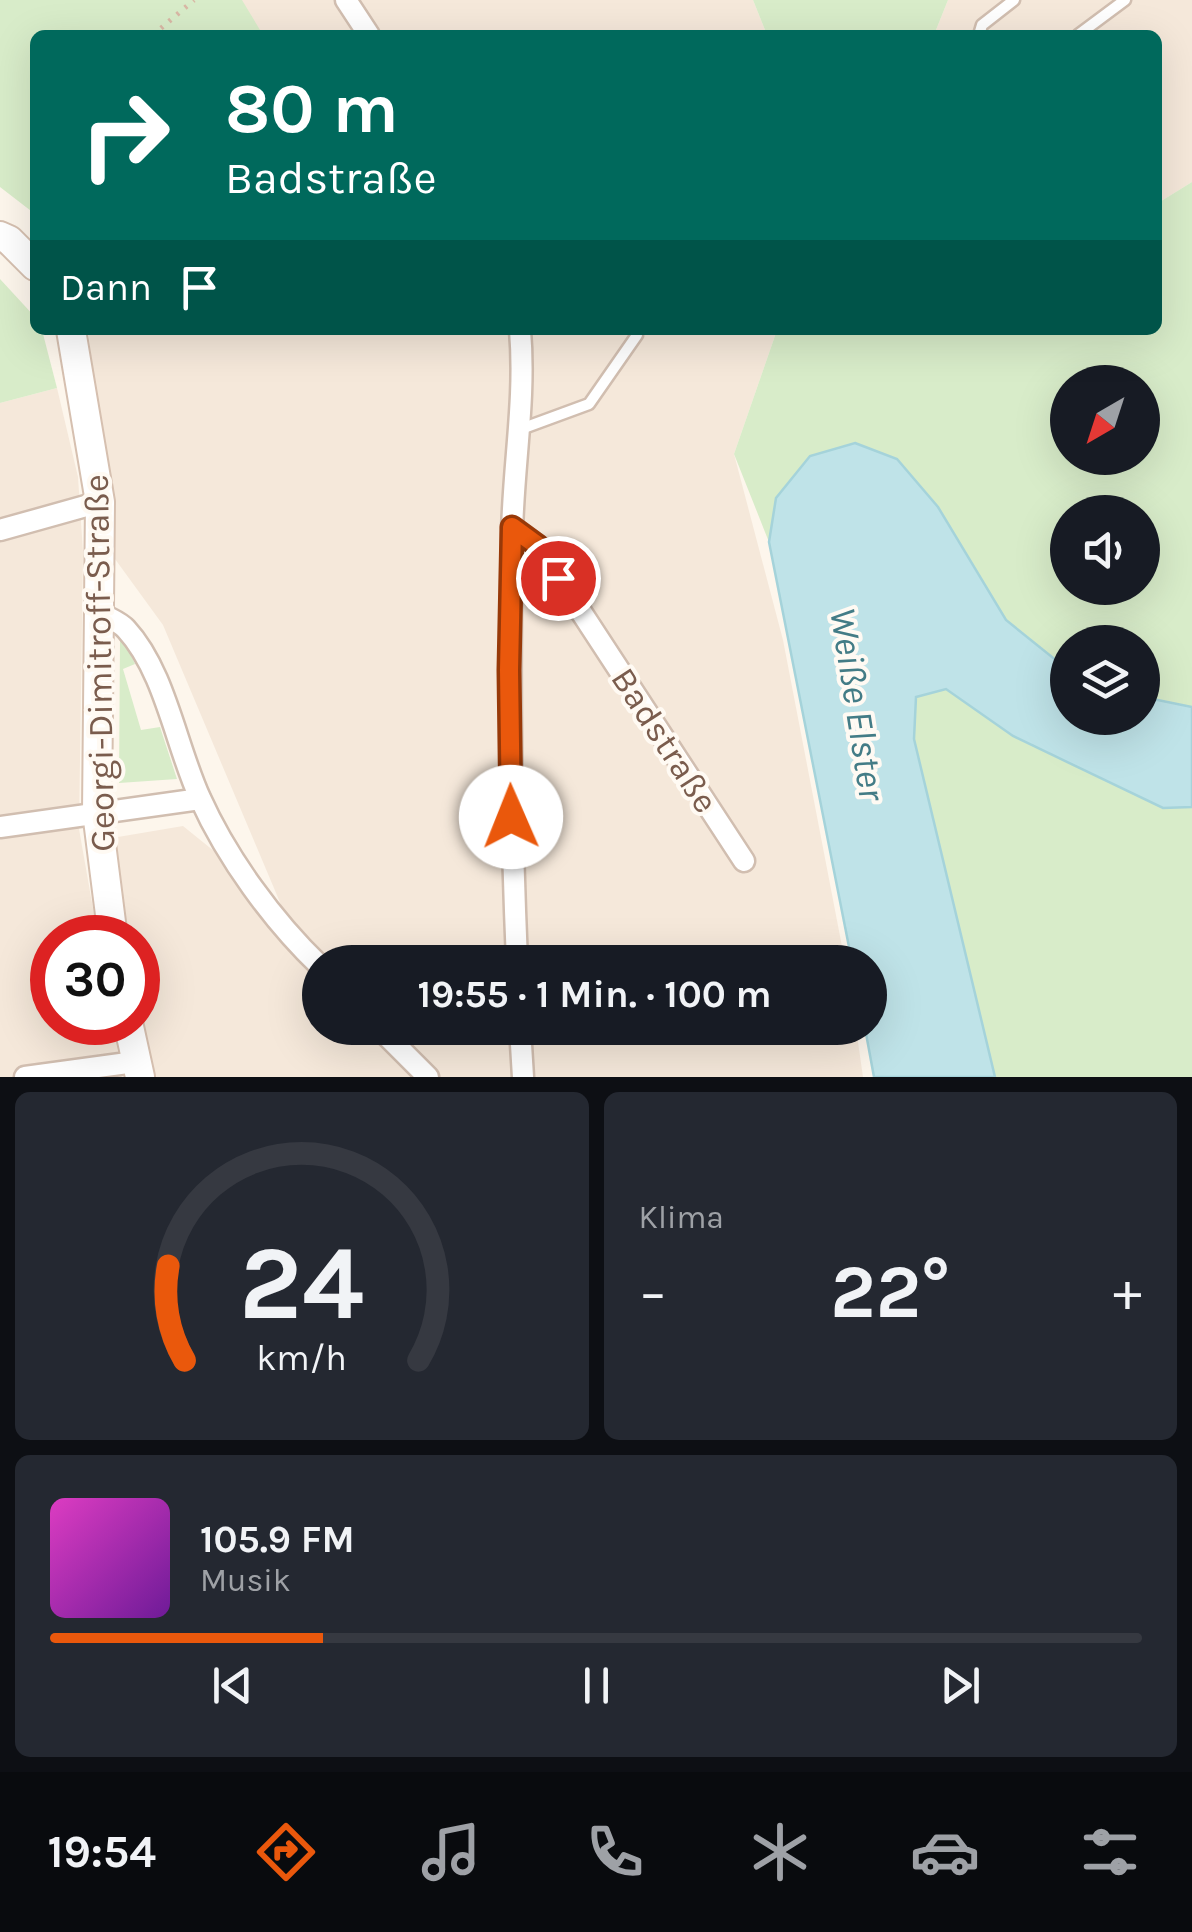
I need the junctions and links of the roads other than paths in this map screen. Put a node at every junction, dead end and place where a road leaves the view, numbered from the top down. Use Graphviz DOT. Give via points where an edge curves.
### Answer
graph roads {
  1 [pos="346,0"];
  2 [pos="1014,0"];
  3 [pos="1125,0"];
  4 [pos="367,30"];
  5 [pos="980,30"];
  6 [pos="1085,30"];
  7 [pos="0,236"];
  8 [pos="30,261"];
  9 [pos="73,335"];
  10 [pos="520,335"];
  11 [pos="637,335"];
  12 [pos="521,430"];
  13 [pos="100,502"];
  14 [pos="512,527"];
  15 [pos="0,530"];
  16 [pos="100,613"];
  17 [pos="200,799"];
  18 [pos="97,812"];
  19 [pos="0,827"];
  20 [pos="744,860"];
  21 [pos="111,915"];
  22 [pos="517,945"];
  23 [pos="302,949"];
  24 [pos="132,1045"];
  25 [pos="396,1045"];
  26 [pos="521,1045"];
  27 [pos="137,1070"];
  28 [pos="25,1077"];
  29 [pos="428,1077"];
  30 [pos="522,1077"];
  1 -- 4 [label="street"];
  2 -- 5 [label="lane"];
  3 -- 6 [label="lane"];
  7 -- 8 [label="street"];
  9 -- 13 [label="street, Georgi-Dimitroff-Straße"];
  10 -- 12 [label="street"];
  11 -- 12 [label="lane" via="589,404"];
  12 -- 14 [label="street"];
  13 -- 15 [label="street"];
  13 -- 16 [label="street, Georgi-Dimitroff-Straße"];
  14 -- 20 [label="street, Badstraße" via="538,546"];
  14 -- 22 [label="street"];
  16 -- 17 [label="street" via="124,626 145,658"];
  16 -- 18 [label="street, Georgi-Dimitroff-Straße"];
  17 -- 18 [label="street"];
  17 -- 23 [label="street" via="282,930"];
  18 -- 19 [label="street"];
  18 -- 21 [label="street, Georgi-Dimitroff-Straße"];
  24 -- 27 [label="street"];
  25 -- 29 [label="street"];
  26 -- 30 [label="street"];
  27 -- 28 [label="street"];
}
